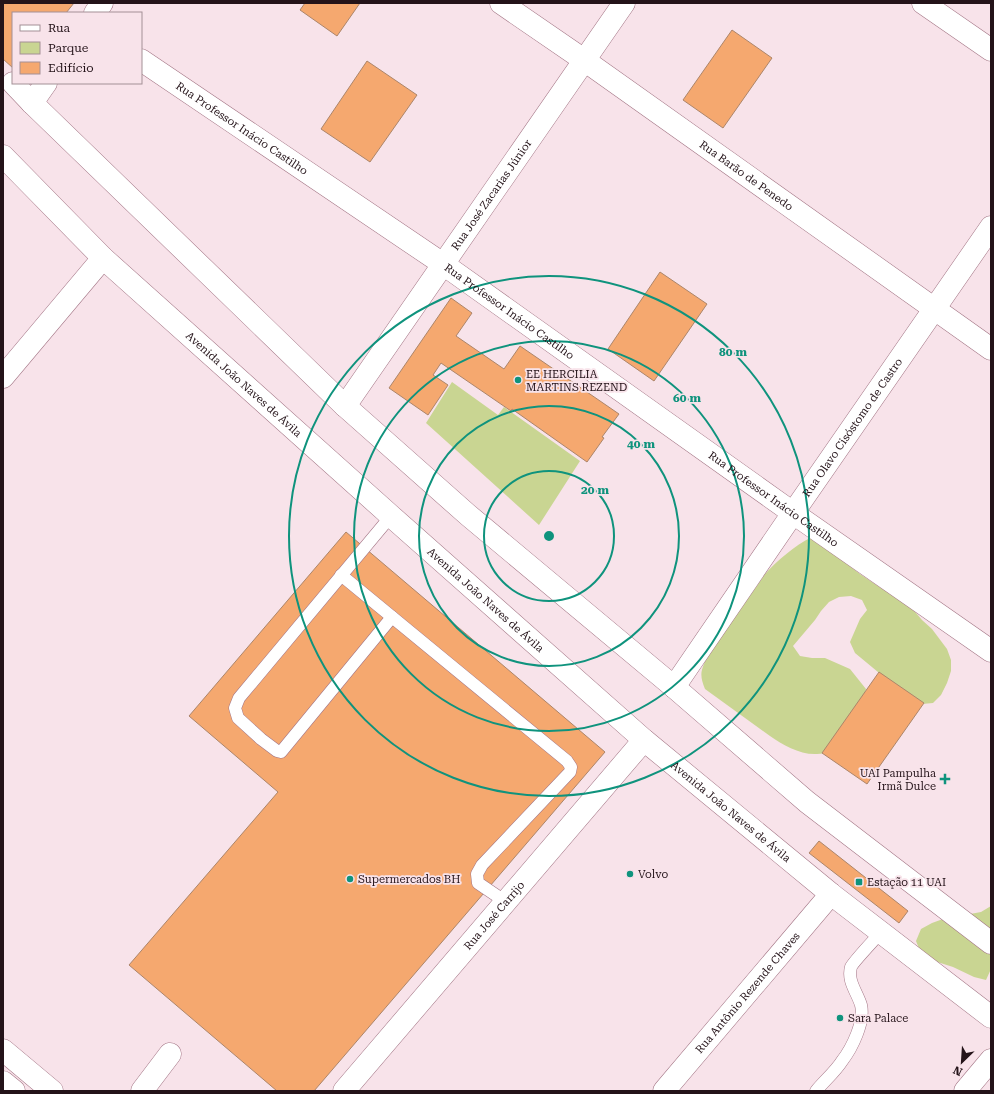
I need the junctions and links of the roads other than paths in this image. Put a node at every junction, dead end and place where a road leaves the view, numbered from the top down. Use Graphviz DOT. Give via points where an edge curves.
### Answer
graph roads {
  1 [pos="102,3"];
  2 [pos="501,3"];
  3 [pos="624,3"];
  4 [pos="923,3"];
  5 [pos="96,12"];
  6 [pos="991,50"];
  7 [pos="584,60"];
  8 [pos="142,61"];
  9 [pos="3,72"];
  10 [pos="12,82"];
  11 [pos="14,84"];
  12 [pos="45,84"];
  13 [pos="32,103"];
  14 [pos="3,156"];
  15 [pos="991,227"];
  16 [pos="102,258"];
  17 [pos="443,264"];
  18 [pos="935,310"];
  19 [pos="991,349"];
  20 [pos="3,377"];
  21 [pos="346,406"];
  22 [pos="793,513"];
  23 [pos="391,516"];
  24 [pos="341,575"];
  25 [pos="392,617"];
  26 [pos="991,651"];
  27 [pos="674,687"];
  28 [pos="644,740"];
  29 [pos="831,894"];
  30 [pos="506,902"];
  31 [pos="881,932"];
  32 [pos="991,943"];
  33 [pos="991,1017"];
  34 [pos="3,1050"];
  35 [pos="170,1054"];
  36 [pos="991,1060"];
  37 [pos="3,1082"];
  38 [pos="41,1088"];
  39 [pos="14,1091"];
  40 [pos="142,1091"];
  41 [pos="344,1091"];
  42 [pos="664,1091"];
  43 [pos="816,1091"];
  44 [pos="966,1091"];
  1 -- 5 [label="street"];
  2 -- 7 [label="street, Rua Barão de Penedo"];
  3 -- 7 [label="street, Rua José Zacarias Júnior"];
  4 -- 6 [label="street"];
  7 -- 17 [label="street, Rua José Zacarias Júnior"];
  7 -- 18 [label="street, Rua Barão de Penedo"];
  8 -- 17 [label="street, Rua Professor Inácio Castilho"];
  9 -- 10 [label="street"];
  11 -- 13 [label="street"];
  12 -- 13 [label="street"];
  13 -- 21 [label="street"];
  14 -- 16 [label="street, Avenida João Naves de Ávila"];
  15 -- 18 [label="street, Rua Olavo Cisóstomo de Castro"];
  16 -- 20 [label="street"];
  16 -- 23 [label="street, Avenida João Naves de Ávila"];
  17 -- 21 [label="street, Rua José Zacarias Júnior"];
  17 -- 22 [label="street, Rua Professor Inácio Castilho"];
  18 -- 19 [label="street, Rua Barão de Penedo"];
  18 -- 22 [label="street, Rua Olavo Cisóstomo de Castro"];
  21 -- 27 [label="street" via="468,515"];
  22 -- 26 [label="street, Rua Professor Inácio Castilho"];
  22 -- 27 [label="street, Rua Olavo Cisóstomo de Castro"];
  23 -- 24 [label="lane"];
  23 -- 28 [label="street, Avenida João Naves de Ávila"];
  24 -- 25 [label="lane"];
  24 -- 25 [label="lane" via="239,698 235,708 238,718 276,752 282,752"];
  25 -- 30 [label="lane" via="567,761 571,767 570,772 482,865 477,874 478,883"];
  27 -- 32 [label="street" via="807,802"];
  28 -- 29 [label="street, Avenida João Naves de Ávila"];
  28 -- 30 [label="street, Rua José Carrijo"];
  29 -- 31 [label="street, Avenida João Naves de Ávila"];
  29 -- 42 [label="street, Rua Antônio Rezende Chaves"];
  30 -- 41 [label="street, Rua José Carrijo"];
  31 -- 33 [label="street, Avenida João Naves de Ávila"];
  31 -- 43 [label="lane" via="851,966 850,977 861,1005 861,1022 854,1040 842,1062"];
  34 -- 38 [label="street"];
  35 -- 40 [label="street"];
  36 -- 44 [label="street"];
  37 -- 39 [label="street"];
}
